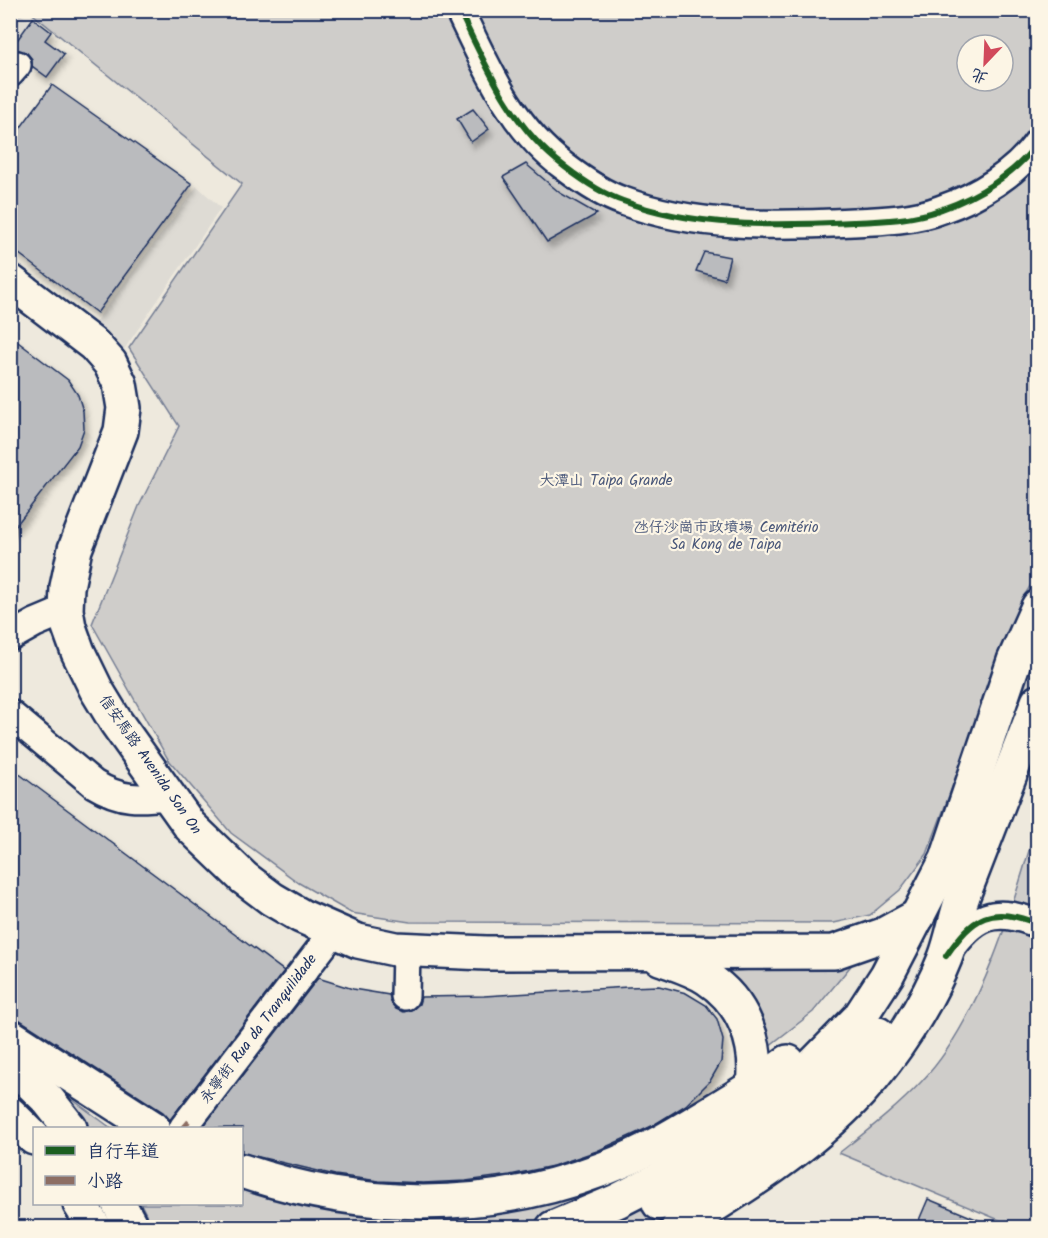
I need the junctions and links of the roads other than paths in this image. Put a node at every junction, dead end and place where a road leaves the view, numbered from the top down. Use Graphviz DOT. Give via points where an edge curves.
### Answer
graph roads {
  1 [pos="459,10"];
  2 [pos="1038,142"];
  3 [pos="10,281"];
  4 [pos="1038,607"];
  5 [pos="66,610"];
  6 [pos="10,637"];
  7 [pos="1038,702"];
  8 [pos="10,714"];
  9 [pos="170,796"];
  10 [pos="957,914"];
  11 [pos="918,916"];
  12 [pos="1038,924"];
  13 [pos="335,930"];
  14 [pos="406,950"];
  15 [pos="644,952"];
  16 [pos="946,956"];
  17 [pos="405,996"];
  18 [pos="10,1036"];
  19 [pos="10,1063"];
  20 [pos="754,1086"];
  21 [pos="10,1114"];
  22 [pos="186,1125"];
  23 [pos="69,1127"];
  24 [pos="151,1127"];
  25 [pos="33,1137"];
  26 [pos="243,1171"];
  27 [pos="667,1203"];
  28 [pos="81,1205"];
  29 [pos="119,1205"];
  30 [pos="95,1227"];
  31 [pos="132,1227"];
  32 [pos="553,1227"];
  33 [pos="609,1227"];
  1 -- 2 [label="street" via="498,91 534,139 591,185 621,201 654,211 732,223 783,224 890,220 918,215 942,210 990,185"];
  3 -- 5 [label="main road, 信安馬路 Avenida Son On" via="94,345 110,363 120,384 124,408 121,431 75,549"];
  4 -- 11 [label="main road" via="1014,661 955,839"];
  5 -- 6 [label="street"];
  5 -- 9 [label="main road, 信安馬路 Avenida Son On" via="78,652 96,689"];
  7 -- 10 [label="main road"];
  8 -- 9 [label="street" via="109,793 135,799"];
  9 -- 13 [label="main road, 信安馬路 Avenida Son On" via="190,826 244,878 301,916"];
  10 -- 16 [label="main road"];
  10 -- 27 [label="main road" via="916,985 853,1064 815,1102"];
  11 -- 15 [label="main road, 信安馬路 Avenida Son On" via="883,935 834,952"];
  11 -- 20 [label="main road" via="881,970 838,1019"];
  11 -- 27 [label="main road" via="859,1018 806,1072 740,1126"];
  12 -- 16 [label="street" via="1003,914 990,915 968,928"];
  13 -- 14 [label="main road, 信安馬路 Avenida Son On" via="358,940"];
  13 -- 22 [label="street, 永寧街 Rua da Tranquilidade"];
  14 -- 15 [label="main road, 信安馬路 Avenida Son On"];
  14 -- 17 [label="street"];
  15 -- 20 [label="main road" via="707,978 733,1002 753,1042"];
  16 -- 27 [label="main road" via="932,989 903,1036 860,1091 811,1138 758,1179"];
  18 -- 24 [label="main road"];
  19 -- 23 [label="main road"];
  20 -- 26 [label="main road" via="680,1132 622,1161 561,1183 508,1195 433,1203 368,1200 303,1190"];
  21 -- 25 [label="main road"];
  27 -- 32 [label="main road" via="607,1205"];
  27 -- 33 [label="main road"];
  28 -- 30 [label="main road"];
  29 -- 31 [label="main road"];
}
